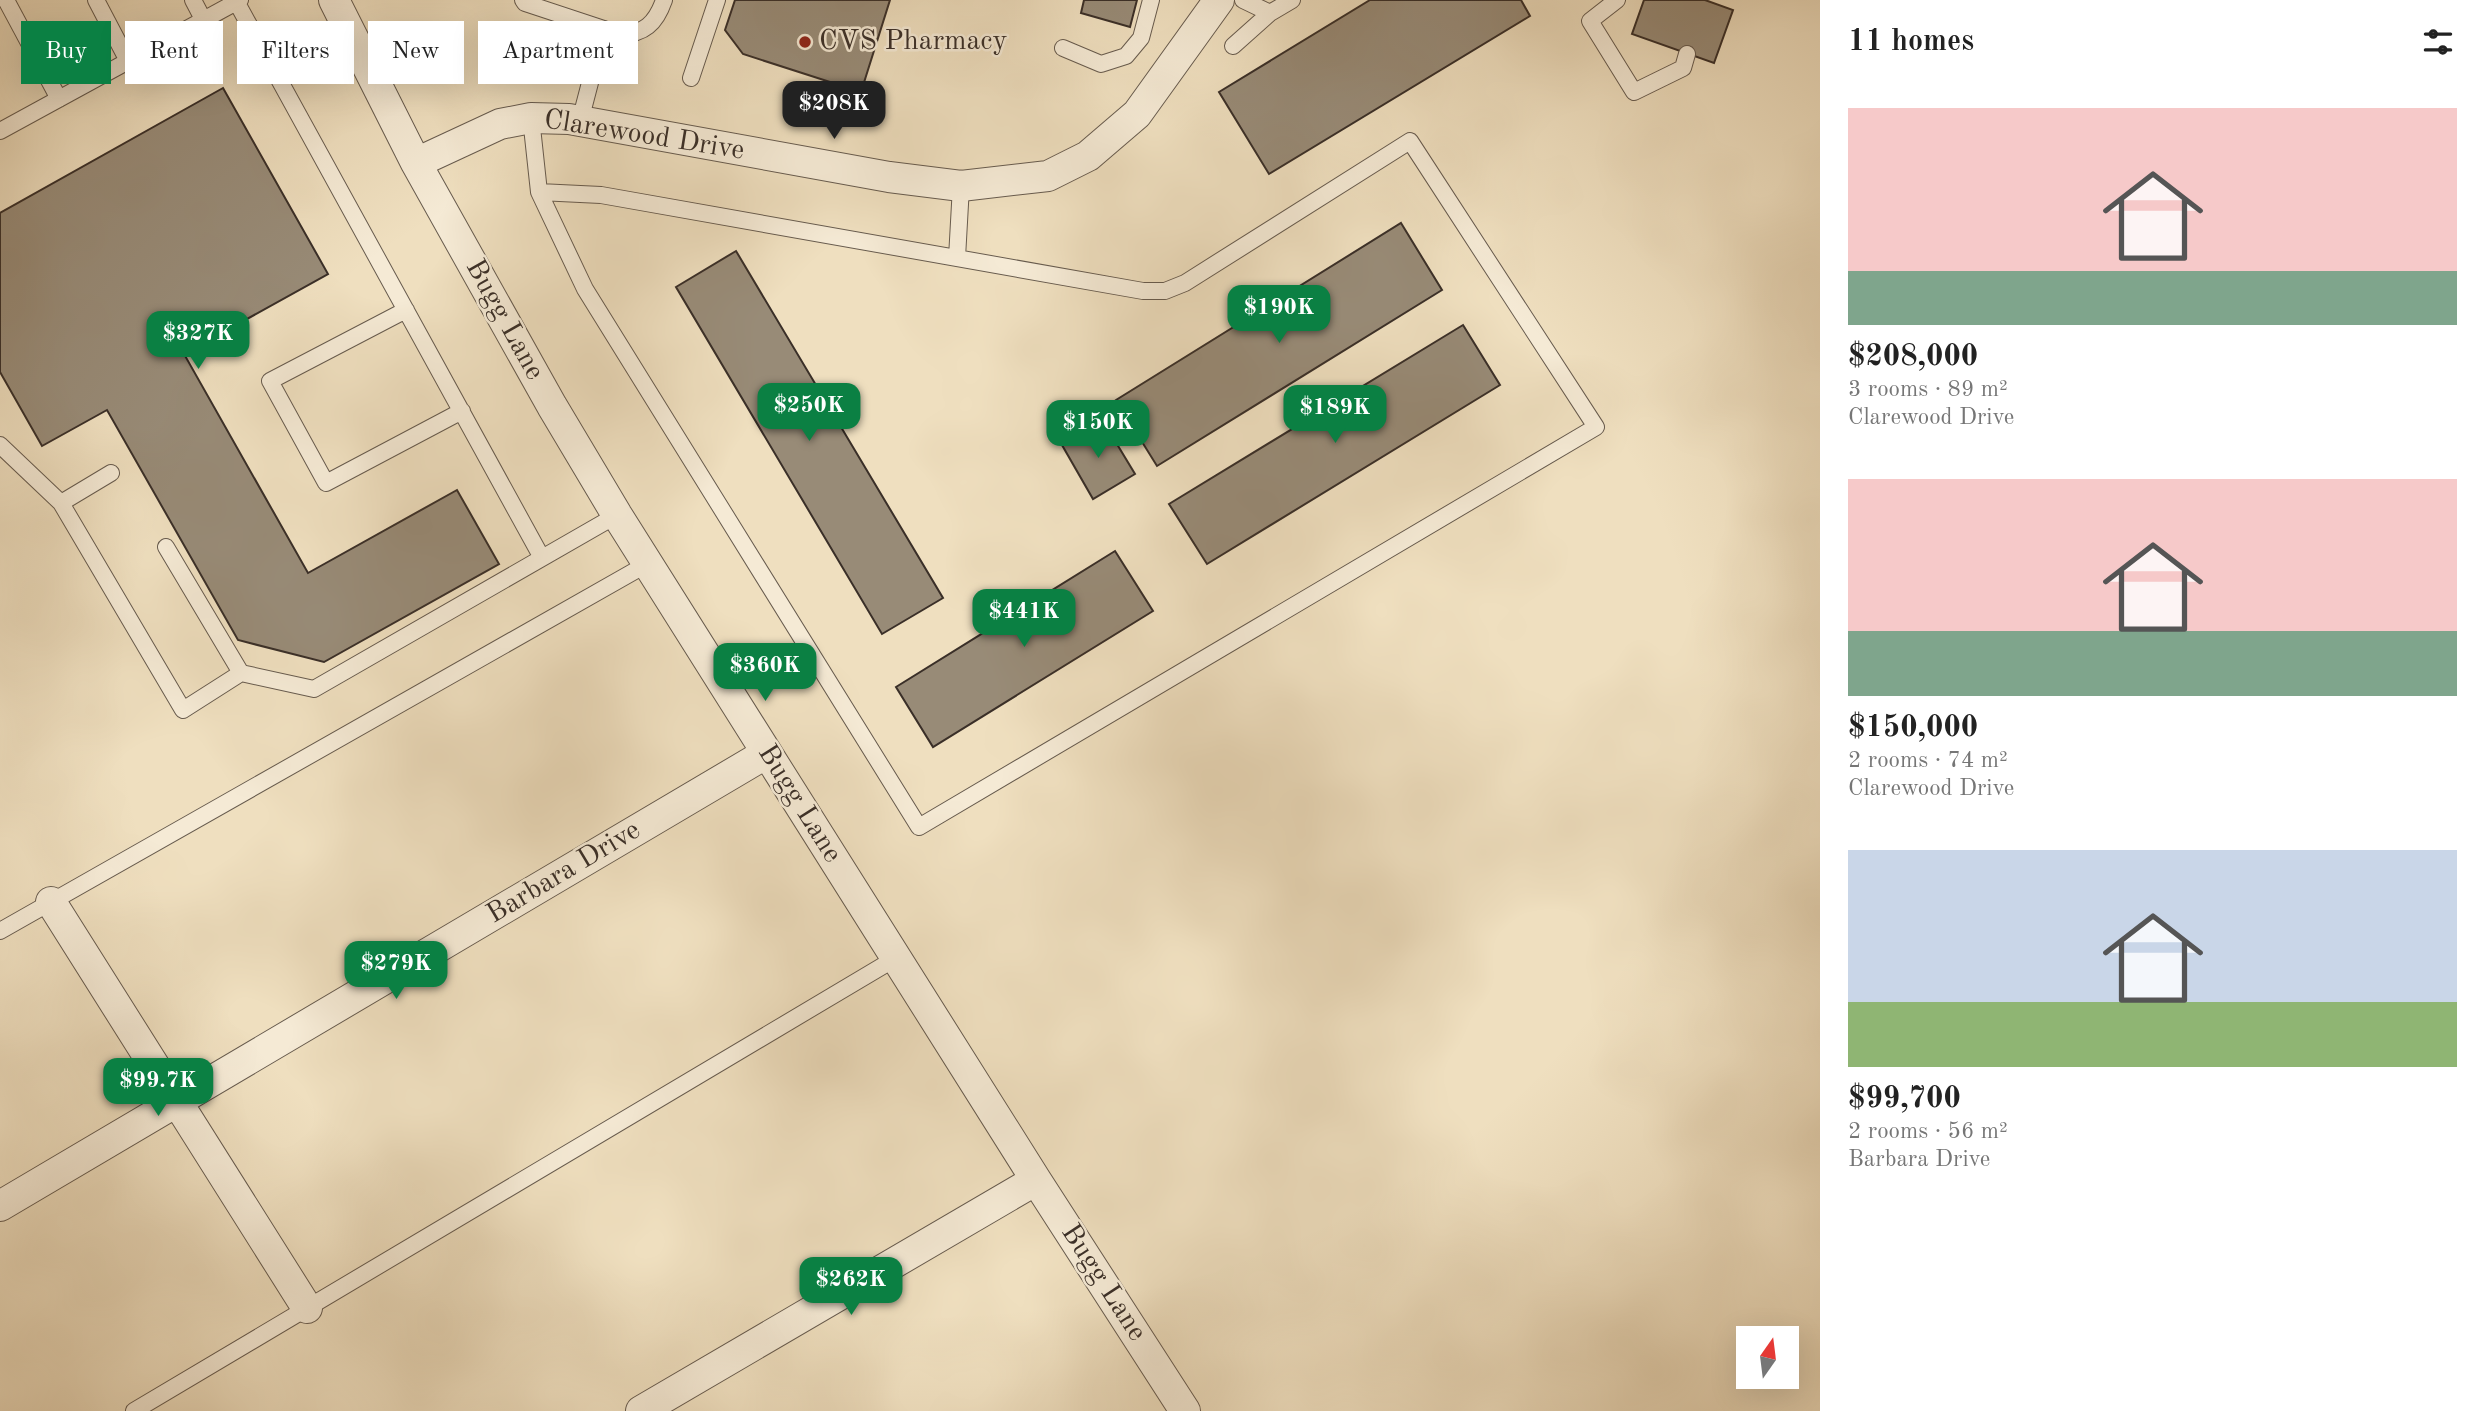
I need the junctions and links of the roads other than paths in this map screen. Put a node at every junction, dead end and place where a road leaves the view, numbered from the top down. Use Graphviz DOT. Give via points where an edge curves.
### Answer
graph roads {
  1 [pos="6,0"];
  2 [pos="96,0"];
  3 [pos="193,0"];
  4 [pos="334,0"];
  5 [pos="523,0"];
  6 [pos="664,0"];
  7 [pos="717,0"];
  8 [pos="1151,0"];
  9 [pos="1219,0"];
  10 [pos="1243,0"];
  11 [pos="1292,0"];
  12 [pos="1617,0"];
  13 [pos="239,1"];
  14 [pos="1270,13"];
  15 [pos="204,20"];
  16 [pos="582,21"];
  17 [pos="638,32"];
  18 [pos="1233,46"];
  19 [pos="1063,48"];
  20 [pos="1688,54"];
  21 [pos="125,55"];
  22 [pos="125,63"];
  23 [pos="691,78"];
  24 [pos="590,84"];
  25 [pos="60,99"];
  26 [pos="531,118"];
  27 [pos="580,121"];
  28 [pos="0,131"];
  29 [pos="416,163"];
  30 [pos="961,186"];
  31 [pos="539,192"];
  32 [pos="957,258"];
  33 [pos="406,310"];
  34 [pos="462,411"];
  35 [pos="0,445"];
  36 [pos="111,473"];
  37 [pos="61,502"];
  38 [pos="617,514"];
  39 [pos="166,547"];
  40 [pos="542,558"];
  41 [pos="647,564"];
  42 [pos="241,673"];
  43 [pos="767,753"];
  44 [pos="51,902"];
  45 [pos="0,931"];
  46 [pos="896,958"];
  47 [pos="177,1101"];
  48 [pos="1036,1180"];
  49 [pos="0,1206"];
  50 [pos="307,1308"];
  51 [pos="134,1411"];
  52 [pos="641,1411"];
  53 [pos="1185,1411"];
  1 -- 25 [label="lane"];
  2 -- 21 [label="lane"];
  3 -- 15 [label="lane"];
  4 -- 29 [label="street, Bugg Lane"];
  5 -- 16 [label="lane"];
  6 -- 17 [label="lane" via="659,15"];
  7 -- 23 [label="lane"];
  8 -- 19 [label="lane" via="1141,38 1126,56 1101,64"];
  9 -- 30 [label="street, Clarewood Drive" via="1137,114 1088,156 1048,176"];
  10 -- 14 [label="lane"];
  11 -- 14 [label="lane"];
  12 -- 20 [label="lane" via="1590,21 1634,92 1683,68"];
  13 -- 15 [label="lane"];
  13 -- 33 [label="lane"];
  14 -- 18 [label="lane"];
  22 -- 25 [label="lane"];
  24 -- 27 [label="lane"];
  25 -- 28 [label="lane"];
  26 -- 27 [label="street, Clarewood Drive"];
  26 -- 29 [label="street, Clarewood Drive" via="500,124"];
  26 -- 31 [label="lane"];
  27 -- 30 [label="street, Clarewood Drive"];
  29 -- 38 [label="street, Bugg Lane"];
  30 -- 32 [label="lane"];
  31 -- 32 [label="lane" via="601,195"];
  31 -- 32 [label="lane" via="585,289 919,827 1596,427 1410,141 1185,283 1165,291"];
  33 -- 34 [label="lane"];
  33 -- 34 [label="lane" via="270,382 326,483"];
  34 -- 40 [label="lane"];
  35 -- 37 [label="lane"];
  36 -- 37 [label="lane"];
  37 -- 42 [label="lane" via="183,710"];
  38 -- 40 [label="lane"];
  38 -- 41 [label="street, Bugg Lane"];
  39 -- 42 [label="lane"];
  40 -- 42 [label="lane" via="314,689"];
  41 -- 43 [label="street, Bugg Lane"];
  41 -- 44 [label="lane"];
  43 -- 46 [label="street, Bugg Lane"];
  43 -- 47 [label="street, Barbara Drive"];
  44 -- 45 [label="lane"];
  44 -- 47 [label="street"];
  46 -- 48 [label="street, Bugg Lane"];
  46 -- 50 [label="lane"];
  47 -- 49 [label="street, Barbara Drive"];
  47 -- 50 [label="street"];
  48 -- 52 [label="street"];
  48 -- 53 [label="street, Bugg Lane"];
  50 -- 51 [label="lane"];
}
